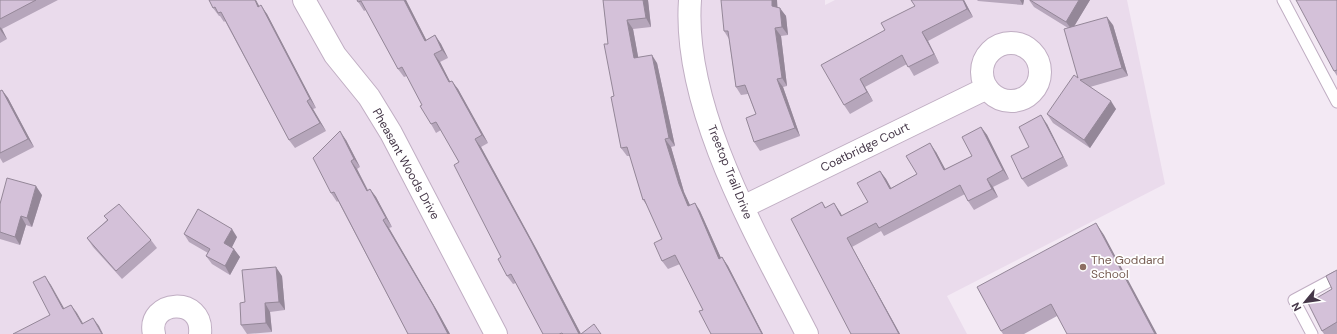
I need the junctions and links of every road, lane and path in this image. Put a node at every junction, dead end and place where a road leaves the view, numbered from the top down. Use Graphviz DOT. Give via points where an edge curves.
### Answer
graph roads {
  1 [pos="304,0"];
  2 [pos="690,0"];
  3 [pos="1283,0"];
  4 [pos="987,88"];
  5 [pos="1337,102"];
  6 [pos="743,207"];
  7 [pos="1337,276"];
  8 [pos="154,334"];
  9 [pos="200,334"];
  10 [pos="496,334"];
  11 [pos="807,334"];
  12 [pos="1312,334"];
  1 -- 10 [label="street, Pheasant Woods Drive" via="335,55 369,97 391,133"];
  2 -- 6 [label="street, Treetop Trail Drive" via="690,50 702,100 718,148"];
  3 -- 5 [label="lane"];
  4 -- 6 [label="street, Coatbridge Court"];
  6 -- 11 [label="street, Treetop Trail Drive"];
  7 -- 12 [label="lane" via="1294,300"];
  8 -- 9 [label="street" via="154,322 158,315 171,306 179,306 187,308 198,318"];
}
